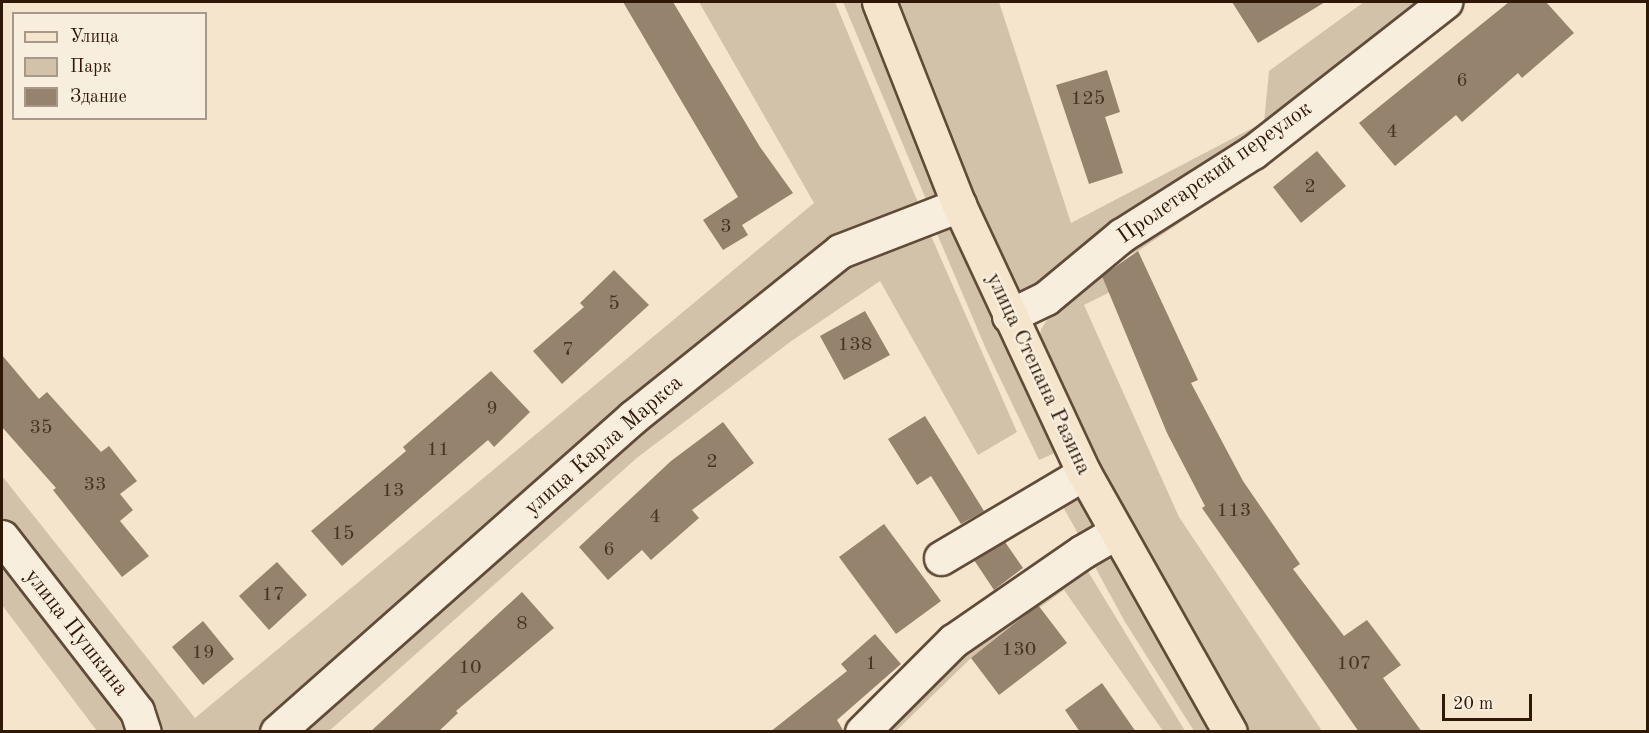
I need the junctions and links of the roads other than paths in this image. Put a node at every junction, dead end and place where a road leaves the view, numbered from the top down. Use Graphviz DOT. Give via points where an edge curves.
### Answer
graph roads {
  1 [pos="879,2"];
  2 [pos="1445,2"];
  3 [pos="959,205"];
  4 [pos="1009,316"];
  5 [pos="1084,473"];
  6 [pos="1116,532"];
  7 [pos="2,537"];
  8 [pos="940,558"];
  9 [pos="144,732"];
  10 [pos="277,732"];
  11 [pos="862,732"];
  12 [pos="1230,732"];
  1 -- 3 [label="main road, улица Степана Разина"];
  2 -- 4 [label="street, Пролетарский переулок" via="1253,152 1122,235 1046,298"];
  3 -- 4 [label="main road, улица Степана Разина"];
  3 -- 10 [label="street, улица Карла Маркса" via="840,251 633,417"];
  4 -- 5 [label="main road, улица Степана Разина"];
  5 -- 6 [label="main road, улица Степана Разина"];
  5 -- 8 [label="street"];
  6 -- 11 [label="street" via="954,641"];
  6 -- 12 [label="main road, улица Степана Разина"];
  7 -- 9 [label="street, улица Пушкина" via="137,711"];
}
